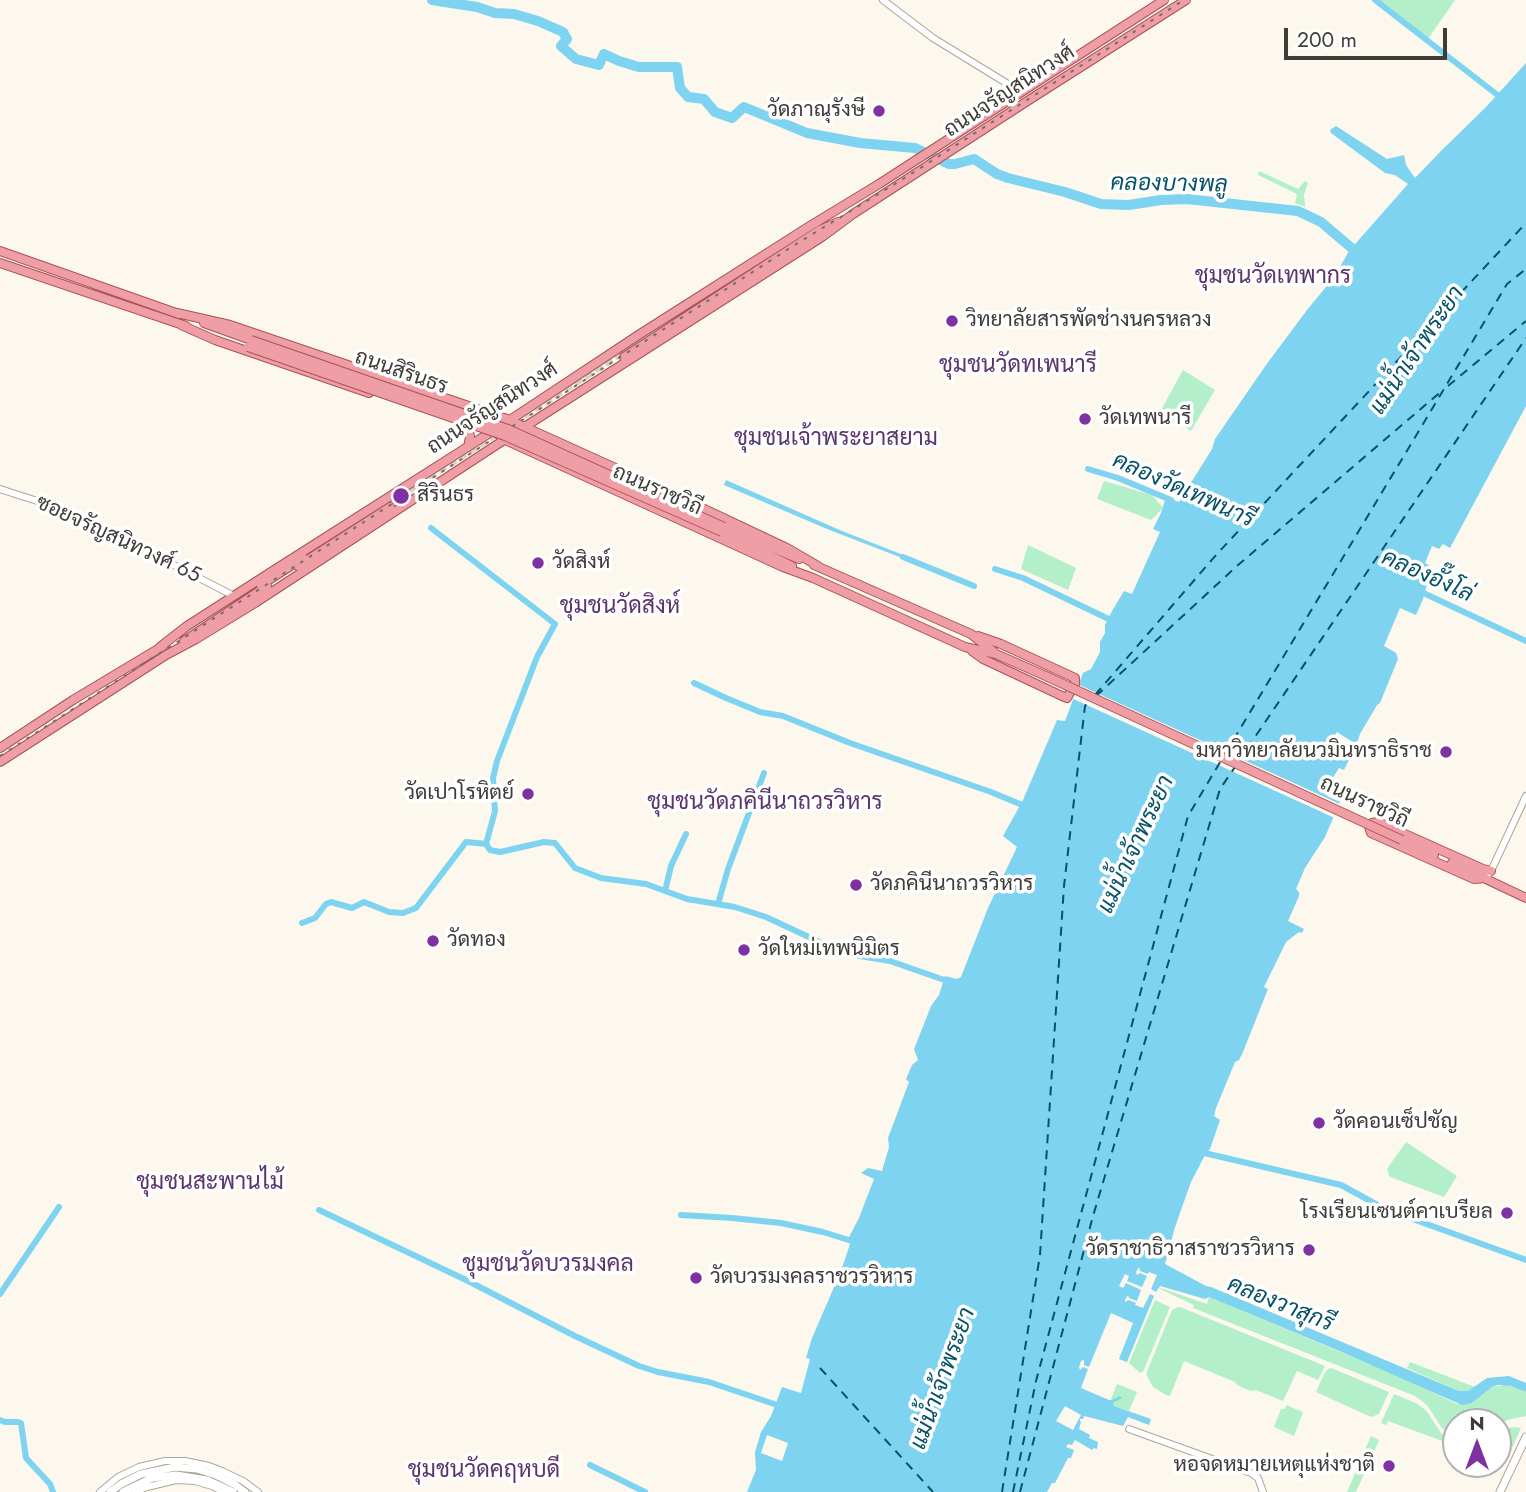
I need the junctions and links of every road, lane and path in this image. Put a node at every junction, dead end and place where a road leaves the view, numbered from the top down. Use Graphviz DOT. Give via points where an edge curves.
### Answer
graph roads {
  1 [pos="883,0"];
  2 [pos="1164,0"];
  3 [pos="1186,0"];
  4 [pos="1021,92"];
  5 [pos="847,205"];
  6 [pos="853,214"];
  7 [pos="0,251"];
  8 [pos="0,263"];
  9 [pos="177,313"];
  10 [pos="181,325"];
  11 [pos="250,343"];
  12 [pos="572,379"];
  13 [pos="413,386"];
  14 [pos="585,388"];
  15 [pos="403,405"];
  16 [pos="510,420"];
  17 [pos="458,424"];
  18 [pos="525,427"];
  19 [pos="488,434"];
  20 [pos="504,440"];
  21 [pos="468,447"];
  22 [pos="0,489"];
  23 [pos="400,490"];
  24 [pos="411,500"];
  25 [pos="389,505"];
  26 [pos="723,530"];
  27 [pos="817,566"];
  28 [pos="813,578"];
  29 [pos="234,596"];
  30 [pos="971,634"];
  31 [pos="965,647"];
  32 [pos="163,651"];
  33 [pos="996,654"];
  34 [pos="0,748"];
  35 [pos="0,762"];
  36 [pos="1526,796"];
  37 [pos="1488,874"];
  38 [pos="1526,898"];
  39 [pos="1129,1429"];
  40 [pos="1526,1437"];
  41 [pos="100,1492"];
  42 [pos="110,1492"];
  43 [pos="122,1492"];
  44 [pos="135,1492"];
  45 [pos="224,1492"];
  46 [pos="233,1492"];
  47 [pos="245,1492"];
  48 [pos="258,1492"];
  49 [pos="1264,1492"];
  50 [pos="1500,1492"];
  1 -- 4 [label="street" via="933,38"];
  2 -- 4 [label="main road, ถนนจรัญสนิทวงศ์"];
  3 -- 6 [label="main road, ถนนจรัญสนิทวงศ์"];
  4 -- 5 [label="main road, ถนนจรัญสนิทวงศ์"];
  5 -- 6 [label="main road, ถนนจรัญสนิทวงศ์" via="622,355 818,231"];
  5 -- 12 [label="main road, ถนนจรัญสนิทวงศ์"];
  6 -- 14 [label="main road, ถนนจรัญสนิทวงศ์"];
  7 -- 9 [label="main road, ถนนสิรินธร"];
  8 -- 10 [label="main road, ถนนสิรินธร"];
  9 -- 11 [label="main road, ถนนสิรินธร"];
  9 -- 13 [label="main road, ถนนสิรินธร" via="230,325"];
  10 -- 11 [label="main road, ถนนสิรินธร"];
  10 -- 15 [label="main road, ถนนสิรินธร"];
  11 -- 26 [label="main road, ถนนสิรินธร, bridge" via="505,436"];
  12 -- 14 [label="main road" via="572,389"];
  12 -- 16 [label="main road, ถนนจรัญสนิทวงศ์"];
  13 -- 15 [label="main road" via="417,400"];
  13 -- 16 [label="main road, ถนนสิรินธร"];
  14 -- 18 [label="main road, ถนนจรัญสนิทวงศ์"];
  15 -- 17 [label="main road, ถนนสิรินธร"];
  16 -- 18 [label="main road, ถนนสิรินธร"];
  16 -- 19 [label="main road, ถนนจรัญสนิทวงศ์"];
  17 -- 19 [label="main road, ถนนสิรินธร"];
  17 -- 21 [label="main road" via="469,432"];
  18 -- 20 [label="main road, ถนนจรัญสนิทวงศ์"];
  18 -- 27 [label="main road, ถนนราชวิถี"];
  19 -- 20 [label="main road, ถนนราชวิถี"];
  19 -- 21 [label="main road, ถนนจรัญสนิทวงศ์"];
  20 -- 24 [label="main road, ถนนจรัญสนิทวงศ์"];
  20 -- 28 [label="main road, ถนนราชวิถี"];
  21 -- 23 [label="main road, ถนนจรัญสนิทวงศ์"];
  22 -- 29 [label="street, ซอยจรัญสนิทวงศ์ 65" via="106,530"];
  23 -- 24 [label="main road" via="414,490"];
  23 -- 29 [label="main road, ถนนจรัญสนิทวงศ์"];
  24 -- 32 [label="main road, ถนนจรัญสนิทวงศ์" via="196,639"];
  25 -- 32 [label="main road, ถนนจรัญสนิทวงศ์"];
  26 -- 27 [label="main road, ถนนราชวิถี"];
  26 -- 28 [label="main road, ถนนราชวิถี"];
  27 -- 30 [label="main road, ถนนราชวิถี"];
  28 -- 31 [label="main road, ถนนราชวิถี"];
  29 -- 32 [label="main road, ถนนจรัญสนิทวงศ์" via="187,626"];
  30 -- 31 [label="main road" via="1075,678 1072,691 1067,698"];
  30 -- 33 [label="main road, ถนนราชวิถี"];
  31 -- 33 [label="main road, ถนนราชวิถี"];
  32 -- 34 [label="main road, ถนนจรัญสนิทวงศ์" via="73,700"];
  32 -- 35 [label="main road, ถนนจรัญสนิทวงศ์"];
  33 -- 37 [label="main road, ถนนราชวิถี, bridge" via="1402,840"];
  36 -- 37 [label="street"];
  37 -- 37 [label="main road" via="1474,879 1371,832 1370,824 1378,822"];
  37 -- 38 [label="main road, ถนนราชวิถี" via="1493,883"];
  39 -- 49 [label="street" via="1251,1473"];
  40 -- 50 [label="main road"];
  41 -- 48 [label="street" via="118,1477 165,1461 197,1463 222,1471"];
  42 -- 47 [label="main road" via="141,1474 175,1467 210,1473"];
  43 -- 46 [label="main road" via="152,1478 176,1475 207,1480"];
  44 -- 45 [label="street" via="164,1481 186,1480"];
}
